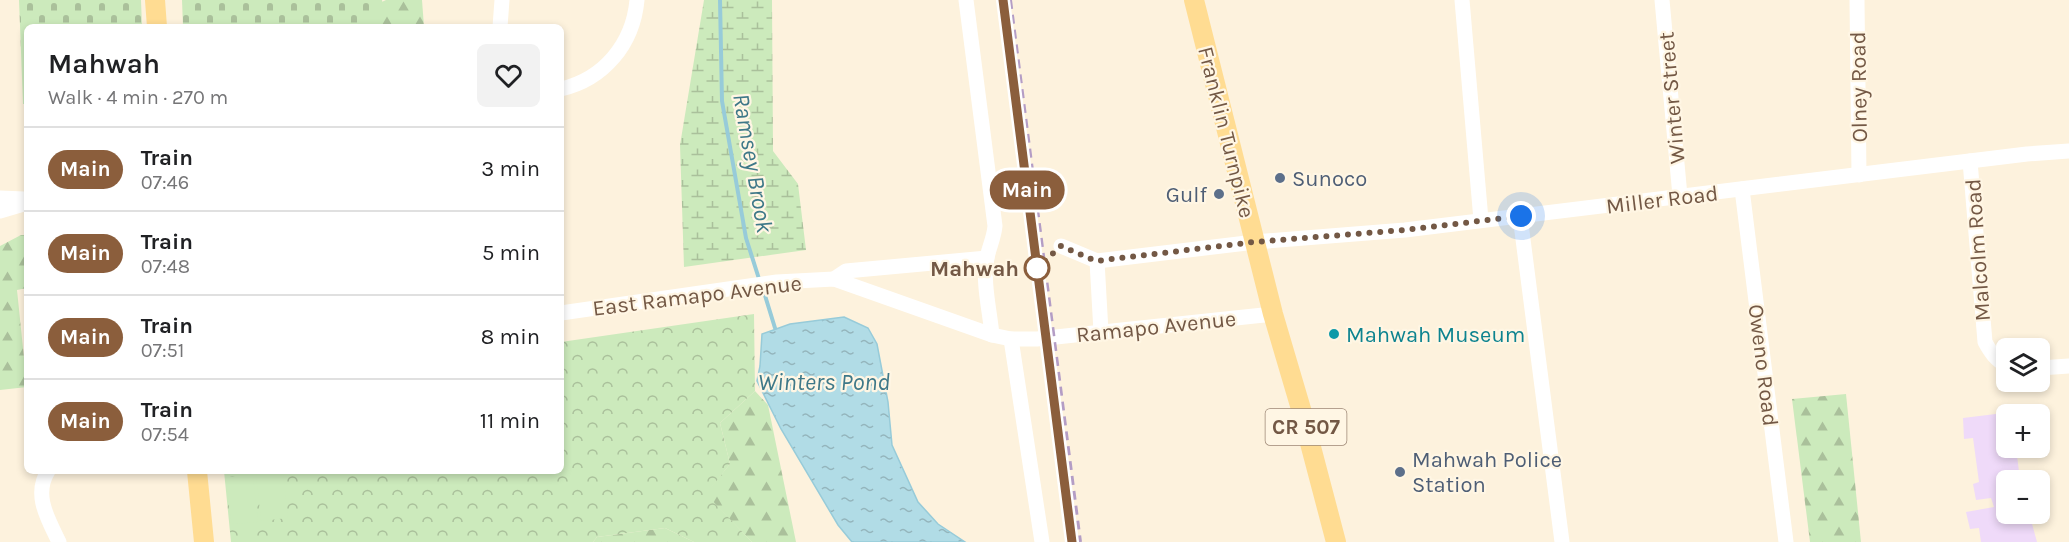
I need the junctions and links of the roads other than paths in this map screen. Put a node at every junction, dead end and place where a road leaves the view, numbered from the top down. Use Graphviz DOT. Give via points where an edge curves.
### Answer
graph roads {
  1 [pos="155,0"];
  2 [pos="502,0"];
  3 [pos="637,0"];
  4 [pos="966,0"];
  5 [pos="1194,0"];
  6 [pos="1462,0"];
  7 [pos="1662,0"];
  8 [pos="1857,0"];
  9 [pos="157,24"];
  10 [pos="501,24"];
  11 [pos="564,88"];
  12 [pos="2069,151"];
  13 [pos="1970,161"];
  14 [pos="1859,175"];
  15 [pos="1742,189"];
  16 [pos="1680,196"];
  17 [pos="0,198"];
  18 [pos="24,201"];
  19 [pos="24,202"];
  20 [pos="0,211"];
  21 [pos="1521,216"];
  22 [pos="1480,220"];
  23 [pos="1254,242"];
  24 [pos="1061,246"];
  25 [pos="987,258"];
  26 [pos="1096,261"];
  27 [pos="834,279"];
  28 [pos="564,313"];
  29 [pos="1273,314"];
  30 [pos="1101,332"];
  31 [pos="992,335"];
  32 [pos="1011,339"];
  33 [pos="1996,359"];
  34 [pos="2069,366"];
  35 [pos="2050,367"];
  36 [pos="47,474"];
  37 [pos="197,474"];
  38 [pos="59,542"];
  39 [pos="204,542"];
  40 [pos="1042,542"];
  41 [pos="1336,542"];
  42 [pos="1562,542"];
  43 [pos="1786,542"];
  1 -- 9 [label="main road"];
  2 -- 10 [label="street"];
  3 -- 11 [label="street" via="629,32 612,60 588,79"];
  4 -- 25 [label="street" via="995,226"];
  5 -- 23 [label="main road, Franklin Turnpike / CR 507"];
  6 -- 22 [label="street"];
  7 -- 16 [label="street, Winter Street"];
  8 -- 14 [label="street, Olney Road"];
  12 -- 13 [label="street, Miller Road"];
  13 -- 14 [label="street, Miller Road"];
  13 -- 33 [label="street, Malcolm Road" via="1985,342"];
  14 -- 15 [label="street, Miller Road"];
  15 -- 16 [label="street, Miller Road"];
  15 -- 43 [label="street, Oweno Road"];
  16 -- 21 [label="street, Miller Road"];
  17 -- 18 [label="street"];
  19 -- 20 [label="street"];
  21 -- 22 [label="street, Miller Road"];
  21 -- 42 [label="street"];
  22 -- 23 [label="street, Miller Road"];
  23 -- 26 [label="street, Miller Road"];
  23 -- 29 [label="main road, Franklin Turnpike / CR 507"];
  24 -- 26 [label="street"];
  25 -- 27 [label="street" via="846,271"];
  25 -- 31 [label="street"];
  26 -- 30 [label="street"];
  27 -- 28 [label="street, East Ramapo Avenue" via="777,282"];
  27 -- 31 [label="street, Ramapo Avenue"];
  29 -- 30 [label="street, Ramapo Avenue"];
  29 -- 41 [label="main road, Franklin Turnpike / CR 507"];
  30 -- 32 [label="street, Ramapo Avenue"];
  31 -- 32 [label="street, Ramapo Avenue"];
  32 -- 40 [label="street"];
  34 -- 35 [label="street"];
  36 -- 38 [label="street" via="41,497"];
  37 -- 39 [label="main road"];
}
